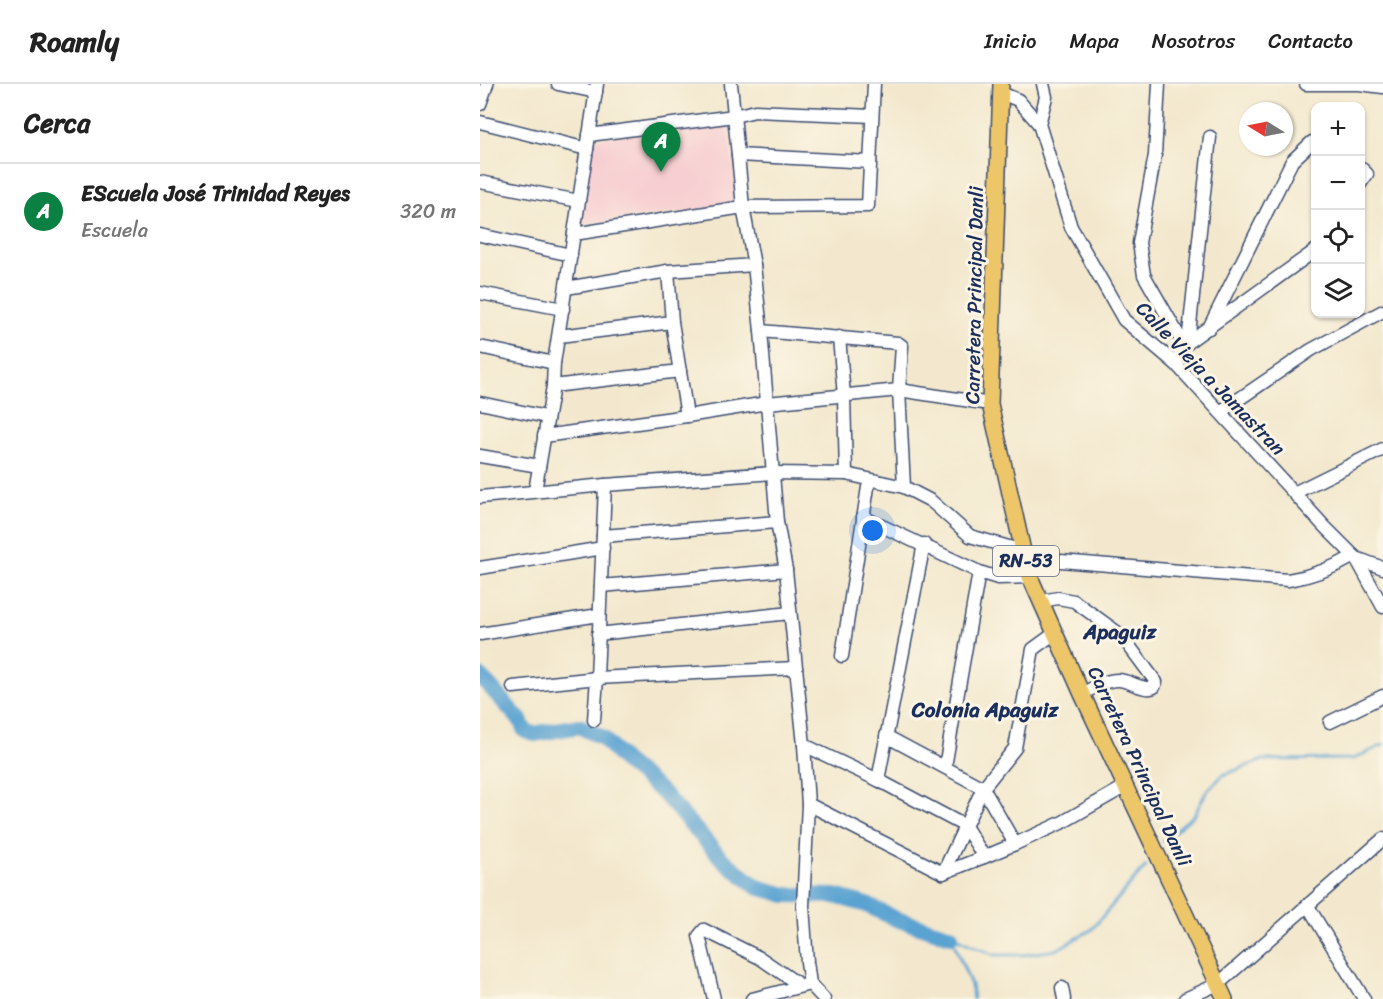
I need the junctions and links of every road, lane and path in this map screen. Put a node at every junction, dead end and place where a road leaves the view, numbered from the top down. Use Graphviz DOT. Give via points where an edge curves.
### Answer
graph roads {
  1 [pos="487,84"];
  2 [pos="558,84"];
  3 [pos="731,84"];
  4 [pos="874,84"];
  5 [pos="1043,84"];
  6 [pos="1159,84"];
  7 [pos="1306,84"];
  8 [pos="1383,87"];
  9 [pos="596,88"];
  10 [pos="1001,89"];
  11 [pos="480,104"];
  12 [pos="873,116"];
  13 [pos="734,117"];
  14 [pos="480,122"];
  15 [pos="1039,124"];
  16 [pos="589,135"];
  17 [pos="1210,137"];
  18 [pos="1311,143"];
  19 [pos="587,149"];
  20 [pos="738,155"];
  21 [pos="870,162"];
  22 [pos="480,182"];
  23 [pos="579,201"];
  24 [pos="744,207"];
  25 [pos="574,234"];
  26 [pos="480,235"];
  27 [pos="1311,254"];
  28 [pos="571,255"];
  29 [pos="754,265"];
  30 [pos="668,271"];
  31 [pos="566,288"];
  32 [pos="480,293"];
  33 [pos="563,309"];
  34 [pos="1383,311"];
  35 [pos="672,322"];
  36 [pos="1209,328"];
  37 [pos="761,331"];
  38 [pos="559,336"];
  39 [pos="839,337"];
  40 [pos="1186,344"];
  41 [pos="480,347"];
  42 [pos="554,363"];
  43 [pos="1176,364"];
  44 [pos="680,371"];
  45 [pos="553,386"];
  46 [pos="899,390"];
  47 [pos="844,396"];
  48 [pos="480,403"];
  49 [pos="767,403"];
  50 [pos="990,404"];
  51 [pos="1220,412"];
  52 [pos="687,416"];
  53 [pos="546,417"];
  54 [pos="543,435"];
  55 [pos="1383,449"];
  56 [pos="480,456"];
  57 [pos="539,466"];
  58 [pos="773,473"];
  59 [pos="846,474"];
  60 [pos="605,484"];
  61 [pos="868,487"];
  62 [pos="904,487"];
  63 [pos="535,491"];
  64 [pos="1294,493"];
  65 [pos="480,497"];
  66 [pos="863,517"];
  67 [pos="777,522"];
  68 [pos="603,542"];
  69 [pos="924,544"];
  70 [pos="1024,554"];
  71 [pos="1355,557"];
  72 [pos="480,568"];
  73 [pos="1383,568"];
  74 [pos="786,570"];
  75 [pos="979,572"];
  76 [pos="1030,577"];
  77 [pos="601,586"];
  78 [pos="1042,601"];
  79 [pos="1383,607"];
  80 [pos="790,613"];
  81 [pos="599,615"];
  82 [pos="1055,633"];
  83 [pos="480,634"];
  84 [pos="598,634"];
  85 [pos="842,656"];
  86 [pos="796,668"];
  87 [pos="597,678"];
  88 [pos="513,687"];
  89 [pos="1082,694"];
  90 [pos="1383,696"];
  91 [pos="594,720"];
  92 [pos="1330,722"];
  93 [pos="886,736"];
  94 [pos="804,745"];
  95 [pos="945,767"];
  96 [pos="878,780"];
  97 [pos="1126,786"];
  98 [pos="983,788"];
  99 [pos="808,804"];
  100 [pos="965,826"];
  101 [pos="1383,839"];
  102 [pos="1015,844"];
  103 [pos="984,857"];
  104 [pos="943,873"];
  105 [pos="1308,906"];
  106 [pos="1218,984"];
  107 [pos="805,985"];
  108 [pos="767,997"];
  109 [pos="714,999"];
  110 [pos="752,999"];
  111 [pos="824,999"];
  112 [pos="1185,999"];
  113 [pos="1225,999"];
  114 [pos="1364,999"];
  1 -- 11 [label="street"];
  2 -- 9 [label="street"];
  3 -- 13 [label="street"];
  4 -- 12 [label="street"];
  5 -- 15 [label="street" via="1046,97"];
  6 -- 40 [label="street" via="1155,155 1139,243 1144,275"];
  7 -- 8 [label="street"];
  9 -- 16 [label="street"];
  10 -- 15 [label="street, Calle Vieja a Jamastran" via="1018,100"];
  10 -- 50 [label="main road, Carretera Principal Danli / RN-53"];
  12 -- 13 [label="street" via="754,111"];
  12 -- 21 [label="street"];
  13 -- 16 [label="street"];
  13 -- 20 [label="street"];
  14 -- 19 [label="street"];
  15 -- 43 [label="street, Calle Vieja a Jamastran" via="1071,227 1124,320"];
  16 -- 19 [label="street"];
  17 -- 40 [label="street"];
  18 -- 36 [label="street" via="1292,161"];
  19 -- 23 [label="street"];
  20 -- 21 [label="street"];
  20 -- 24 [label="street"];
  21 -- 24 [label="street" via="868,206"];
  22 -- 23 [label="street"];
  23 -- 25 [label="street"];
  24 -- 25 [label="street"];
  24 -- 29 [label="street"];
  25 -- 28 [label="street"];
  26 -- 28 [label="street"];
  27 -- 36 [label="street"];
  28 -- 31 [label="street"];
  29 -- 30 [label="street"];
  29 -- 37 [label="street"];
  30 -- 31 [label="street"];
  30 -- 35 [label="street"];
  31 -- 33 [label="street"];
  32 -- 33 [label="street"];
  33 -- 38 [label="street"];
  34 -- 51 [label="street" via="1311,350"];
  35 -- 38 [label="street"];
  35 -- 44 [label="street"];
  36 -- 40 [label="street"];
  37 -- 39 [label="street"];
  37 -- 49 [label="street"];
  38 -- 42 [label="street"];
  39 -- 46 [label="street" via="902,346"];
  39 -- 47 [label="street"];
  40 -- 43 [label="street"];
  41 -- 42 [label="street"];
  42 -- 45 [label="street"];
  43 -- 51 [label="street, Calle Vieja a Jamastran"];
  44 -- 45 [label="street"];
  44 -- 52 [label="street"];
  45 -- 53 [label="street"];
  46 -- 47 [label="street"];
  46 -- 50 [label="street"];
  46 -- 62 [label="street"];
  47 -- 49 [label="street"];
  47 -- 59 [label="street"];
  48 -- 53 [label="street"];
  49 -- 52 [label="street"];
  49 -- 58 [label="street"];
  50 -- 70 [label="main road, Carretera Principal Danli / RN-53"];
  51 -- 64 [label="street, Calle Vieja a Jamastran"];
  52 -- 54 [label="street"];
  53 -- 54 [label="street"];
  54 -- 57 [label="street"];
  55 -- 64 [label="street"];
  56 -- 57 [label="street"];
  57 -- 63 [label="street"];
  58 -- 59 [label="street"];
  58 -- 60 [label="street"];
  58 -- 67 [label="street"];
  59 -- 62 [label="street"];
  60 -- 63 [label="street"];
  60 -- 68 [label="street"];
  61 -- 66 [label="street"];
  62 -- 70 [label="street" via="931,501 970,536"];
  63 -- 65 [label="street"];
  64 -- 71 [label="street, Calle Vieja a Jamastran"];
  66 -- 69 [label="street"];
  66 -- 85 [label="street"];
  67 -- 68 [label="street"];
  67 -- 74 [label="street"];
  68 -- 72 [label="street"];
  68 -- 77 [label="street"];
  69 -- 75 [label="street"];
  69 -- 93 [label="street"];
  70 -- 71 [label="street" via="1288,580 1311,576"];
  70 -- 76 [label="main road, Carretera Principal Danli / RN-53"];
  71 -- 73 [label="street, Calle Vieja a Jamastran"];
  71 -- 79 [label="street"];
  74 -- 77 [label="street"];
  74 -- 80 [label="street"];
  75 -- 76 [label="street" via="998,578"];
  75 -- 95 [label="street"];
  76 -- 78 [label="main road, Carretera Principal Danli / RN-53"];
  77 -- 81 [label="street"];
  78 -- 82 [label="main road, Carretera Principal Danli / RN-53"];
  78 -- 89 [label="street" via="1074,601 1122,635 1156,682 1149,689 1120,680 1108,681"];
  80 -- 84 [label="street"];
  80 -- 86 [label="street"];
  81 -- 83 [label="street"];
  81 -- 84 [label="street"];
  82 -- 89 [label="main road, Carretera Principal Danli / RN-53"];
  82 -- 98 [label="street" via="1033,649 1015,748"];
  84 -- 87 [label="street"];
  86 -- 87 [label="street"];
  86 -- 94 [label="street"];
  87 -- 88 [label="street"];
  87 -- 91 [label="street"];
  89 -- 97 [label="main road, Carretera Principal Danli / RN-53"];
  90 -- 92 [label="street"];
  93 -- 95 [label="street"];
  93 -- 96 [label="street"];
  94 -- 96 [label="street"];
  94 -- 99 [label="street"];
  95 -- 98 [label="street"];
  96 -- 100 [label="street"];
  97 -- 102 [label="street"];
  97 -- 106 [label="main road, Carretera Principal Danli / RN-53"];
  98 -- 100 [label="street"];
  98 -- 102 [label="street"];
  99 -- 104 [label="street"];
  99 -- 107 [label="street" via="803,906"];
  100 -- 103 [label="street"];
  100 -- 104 [label="street"];
  101 -- 105 [label="street"];
  102 -- 103 [label="street"];
  103 -- 104 [label="street"];
  105 -- 106 [label="street"];
  105 -- 114 [label="street"];
  106 -- 112 [label="street"];
  106 -- 113 [label="main road, Carretera Principal Danli / RN-53"];
  107 -- 108 [label="street"];
  107 -- 109 [label="street" via="704,930 699,936"];
  107 -- 111 [label="street"];
  108 -- 110 [label="street"];
}
